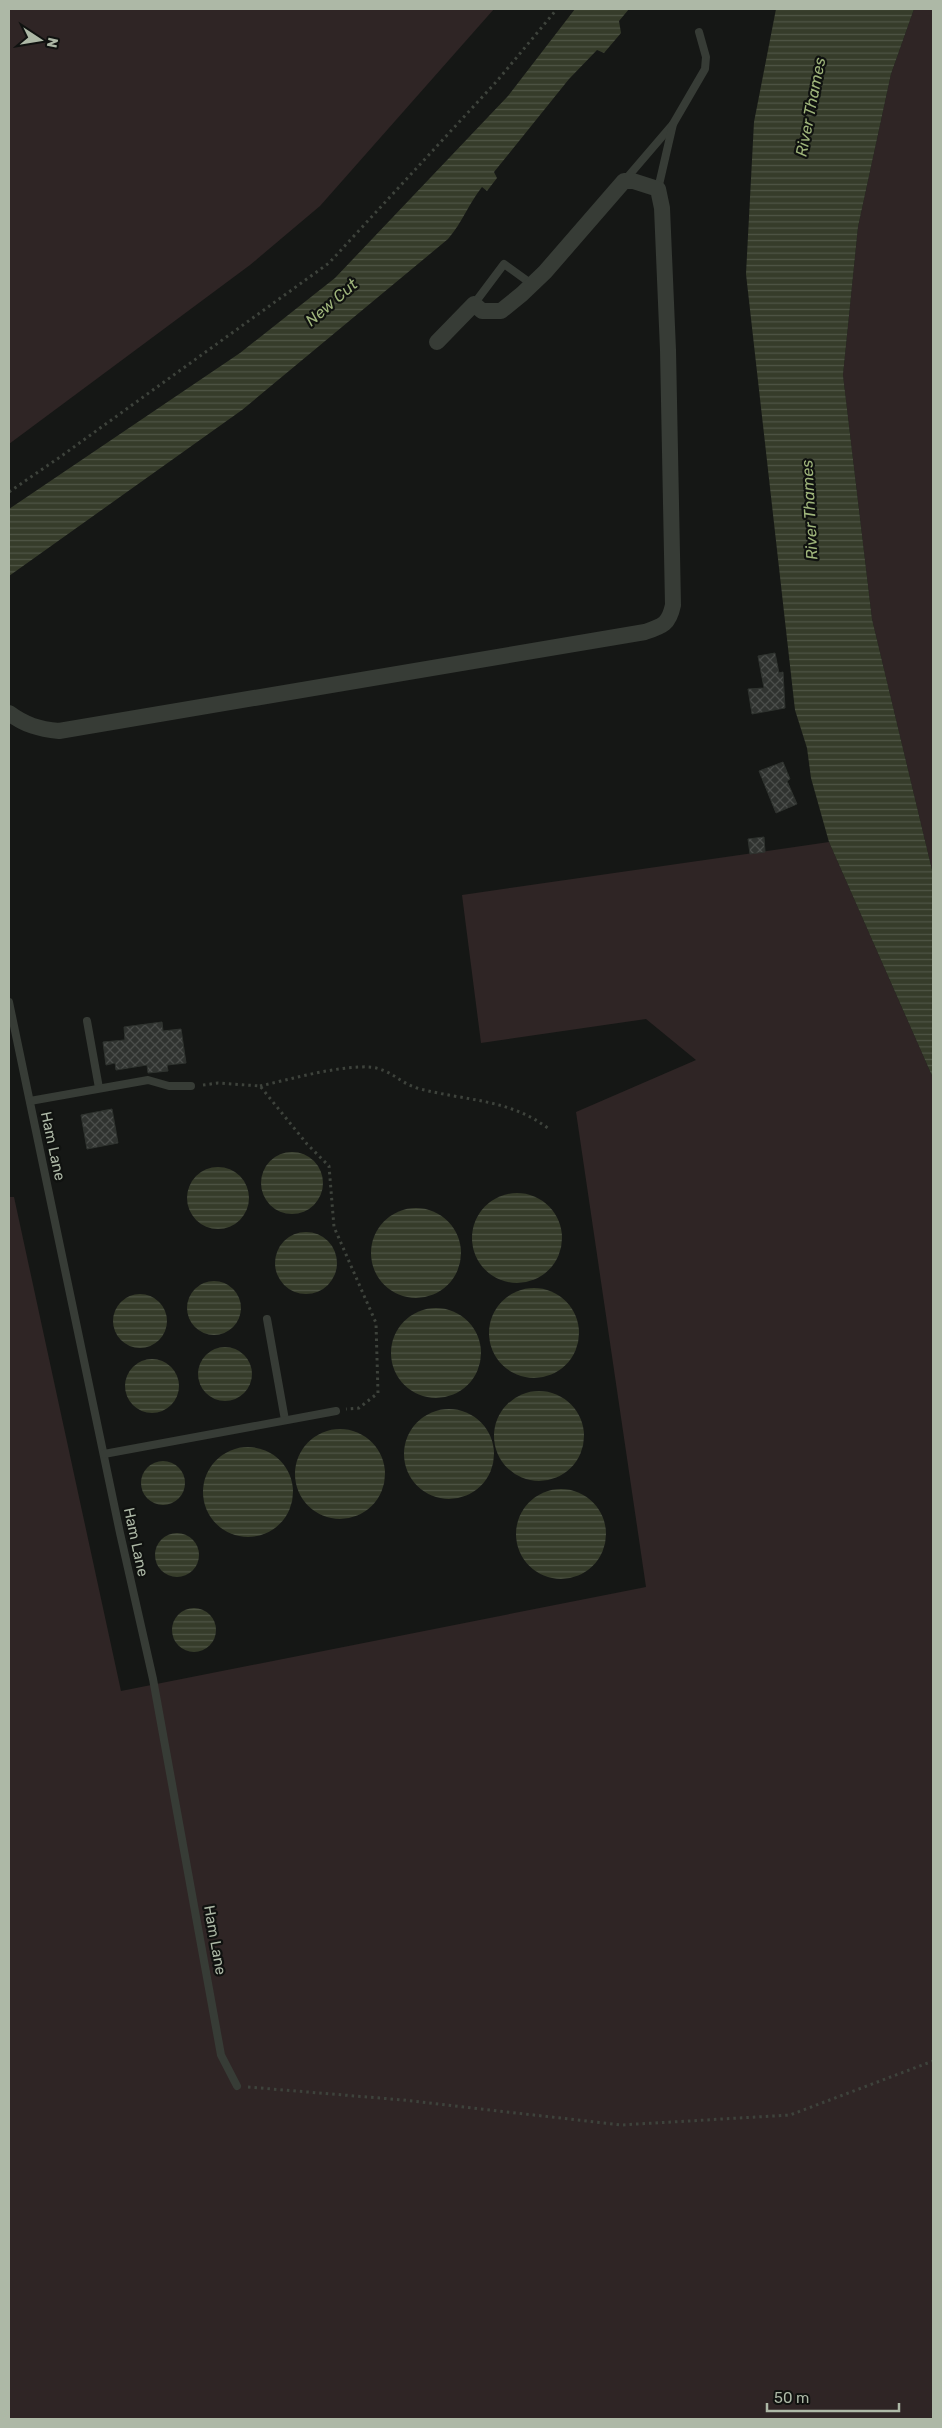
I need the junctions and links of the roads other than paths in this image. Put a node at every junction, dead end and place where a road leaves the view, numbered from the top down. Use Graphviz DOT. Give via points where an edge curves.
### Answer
graph roads {
  1 [pos="699,32"];
  2 [pos="673,124"];
  3 [pos="624,181"];
  4 [pos="658,189"];
  5 [pos="533,284"];
  6 [pos="474,304"];
  7 [pos="437,342"];
  8 [pos="9,713"];
  9 [pos="9,1002"];
  10 [pos="86,1021"];
  11 [pos="191,1086"];
  12 [pos="99,1088"];
  13 [pos="30,1101"];
  14 [pos="267,1319"];
  15 [pos="336,1411"];
  16 [pos="285,1420"];
  17 [pos="104,1454"];
  18 [pos="237,2086"];
  1 -- 2 [label="lane" via="706,57 705,69"];
  2 -- 3 [label="lane"];
  2 -- 4 [label="lane"];
  3 -- 4 [label="street"];
  3 -- 5 [label="street"];
  4 -- 8 [label="street" via="662,208 668,350 674,605 671,618 660,627 60,732 25,724"];
  5 -- 6 [label="street" via="501,311 482,311"];
  5 -- 6 [label="lane" via="504,264"];
  6 -- 7 [label="street"];
  9 -- 13 [label="lane, Ham Lane"];
  10 -- 12 [label="lane"];
  11 -- 12 [label="lane" via="168,1086 148,1080"];
  12 -- 13 [label="lane"];
  13 -- 17 [label="lane, Ham Lane"];
  14 -- 16 [label="lane"];
  15 -- 16 [label="lane"];
  16 -- 17 [label="lane"];
  17 -- 18 [label="lane, Ham Lane" via="153,1679 221,2055"];
}
